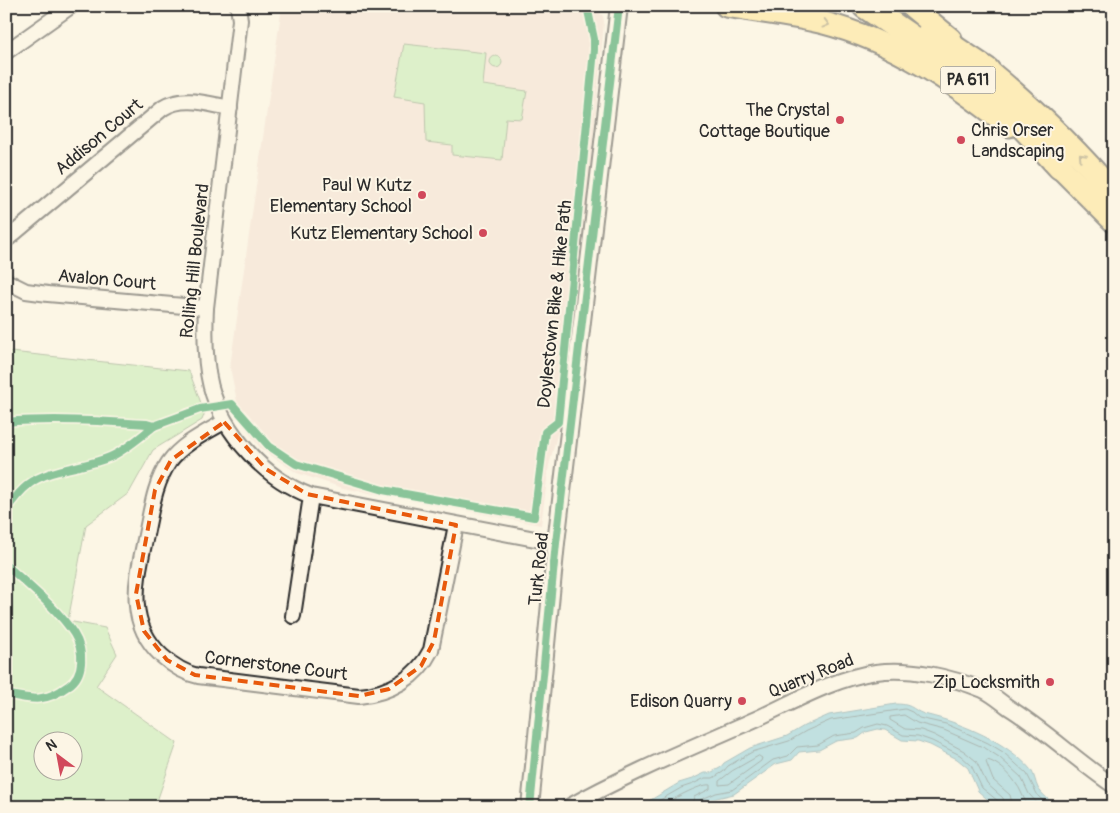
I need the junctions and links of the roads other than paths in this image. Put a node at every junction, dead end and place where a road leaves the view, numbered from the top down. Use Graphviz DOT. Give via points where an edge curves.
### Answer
graph roads {
  1 [pos="70,6"];
  2 [pos="238,6"];
  3 [pos="619,6"];
  4 [pos="726,6"];
  5 [pos="865,6"];
  6 [pos="892,6"];
  7 [pos="911,6"];
  8 [pos="6,52"];
  9 [pos="987,70"];
  10 [pos="230,108"];
  11 [pos="1060,167"];
  12 [pos="1114,194"];
  13 [pos="1114,221"];
  14 [pos="6,240"];
  15 [pos="6,281"];
  16 [pos="206,308"];
  17 [pos="224,422"];
  18 [pos="311,496"];
  19 [pos="456,525"];
  20 [pos="556,543"];
  21 [pos="293,616"];
  22 [pos="1114,786"];
  23 [pos="530,807"];
  24 [pos="568,807"];
  1 -- 8 [label="street"];
  2 -- 10 [label="street, Rolling Hill Boulevard" via="240,20"];
  3 -- 20 [label="street, Turk Road"];
  4 -- 11 [label="main road, one-way" via="825,24 887,47 961,90"];
  5 -- 11 [label="highway, PA 611" via="978,88 1020,124"];
  6 -- 9 [label="highway, PA 611"];
  7 -- 9 [label="main road"];
  12 -- 9 [label="highway, PA 611, one-way" via="1076,152"];
  10 -- 14 [label="street, Addison Court" via="191,101 173,102"];
  10 -- 16 [label="street, Rolling Hill Boulevard"];
  11 -- 13 [label="highway, PA 611"];
  15 -- 16 [label="street, Avalon Court" via="26,291 48,294"];
  16 -- 17 [label="street, Rolling Hill Boulevard" via="204,342 207,367"];
  17 -- 18 [label="street, Rolling Hill Boulevard" via="266,469"];
  17 -- 19 [label="street, Cornerstone Court" via="178,452 160,476 139,572 136,608 144,631 160,654 184,672 359,696 380,692 400,683 421,666 431,650"];
  18 -- 19 [label="street, Rolling Hill Boulevard"];
  18 -- 21 [label="street"];
  19 -- 20 [label="street, Rolling Hill Boulevard"];
  20 -- 23 [label="street, Turk Road"];
  22 -- 24 [label="street, Quarry Road" via="1025,717 984,691 932,675 891,671 862,675 827,687 667,757"];
}
